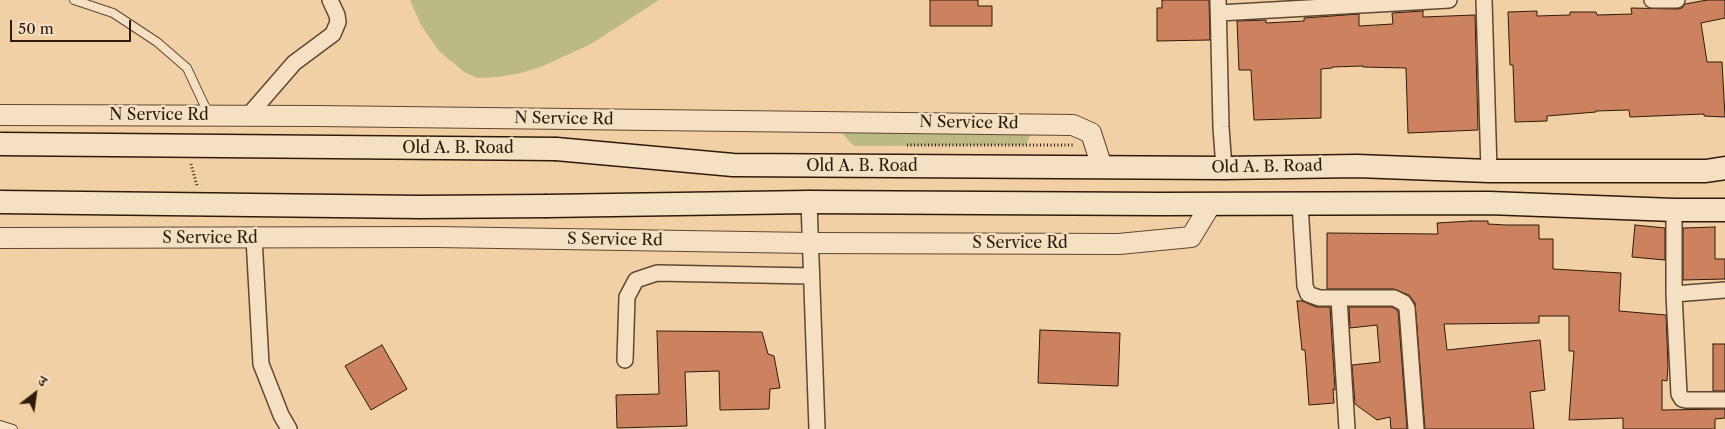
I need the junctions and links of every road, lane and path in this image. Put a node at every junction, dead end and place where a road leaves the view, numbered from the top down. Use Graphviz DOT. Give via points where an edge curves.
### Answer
graph roads {
  1 [pos="74,0"];
  2 [pos="330,0"];
  3 [pos="1449,0"];
  4 [pos="1484,0"];
  5 [pos="1652,0"];
  6 [pos="1677,0"];
  7 [pos="1218,6"];
  8 [pos="0,115"];
  9 [pos="210,116"];
  10 [pos="248,116"];
  11 [pos="0,144"];
  12 [pos="191,163"];
  13 [pos="1102,167"];
  14 [pos="1224,168"];
  15 [pos="1725,168"];
  16 [pos="1489,171"];
  17 [pos="197,186"];
  18 [pos="0,202"];
  19 [pos="809,202"];
  20 [pos="1211,204"];
  21 [pos="1300,204"];
  22 [pos="1674,210"];
  23 [pos="1725,210"];
  24 [pos="0,238"];
  25 [pos="254,238"];
  26 [pos="810,243"];
  27 [pos="811,276"];
  28 [pos="1725,290"];
  29 [pos="1674,294"];
  30 [pos="1339,298"];
  31 [pos="625,360"];
  32 [pos="1725,400"];
  33 [pos="0,425"];
  34 [pos="13,429"];
  35 [pos="289,429"];
  36 [pos="817,429"];
  37 [pos="1347,429"];
  38 [pos="1416,429"];
  1 -- 9 [label="lane" via="113,13 157,42 187,68"];
  2 -- 10 [label="street" via="338,22 333,34 294,63"];
  3 -- 7 [label="street"];
  4 -- 16 [label="street"];
  5 -- 6 [label="street"];
  7 -- 14 [label="street"];
  8 -- 9 [label="street, N Service Rd"];
  9 -- 10 [label="street, N Service Rd"];
  10 -- 13 [label="street, N Service Rd" via="1073,125 1091,133"];
  11 -- 13 [label="main road, Old A. B. Road, bridge" via="556,149 733,165"];
  12 -- 17 [label="path"];
  13 -- 14 [label="main road, Old A. B. Road"];
  14 -- 16 [label="main road, Old A. B. Road" via="1357,166"];
  15 -- 16 [label="main road, Old A. B. Road" via="1706,171"];
  18 -- 19 [label="main road, bridge" via="420,207"];
  19 -- 20 [label="main road"];
  19 -- 26 [label="street"];
  20 -- 21 [label="main road"];
  20 -- 26 [label="street, S Service Rd" via="1191,237 1119,244"];
  21 -- 22 [label="main road" via="1489,203"];
  21 -- 30 [label="street" via="1308,294 1319,298"];
  22 -- 23 [label="main road"];
  22 -- 29 [label="street"];
  24 -- 25 [label="street, S Service Rd"];
  25 -- 26 [label="street, S Service Rd" via="436,237"];
  25 -- 35 [label="street" via="261,364"];
  26 -- 27 [label="street"];
  27 -- 31 [label="street" via="657,273 636,280 627,297"];
  27 -- 36 [label="street"];
  28 -- 29 [label="street"];
  29 -- 32 [label="street" via="1678,394 1686,400"];
  30 -- 37 [label="street"];
  30 -- 38 [label="street" via="1394,298 1407,308"];
  33 -- 34 [label="lane"];
}
